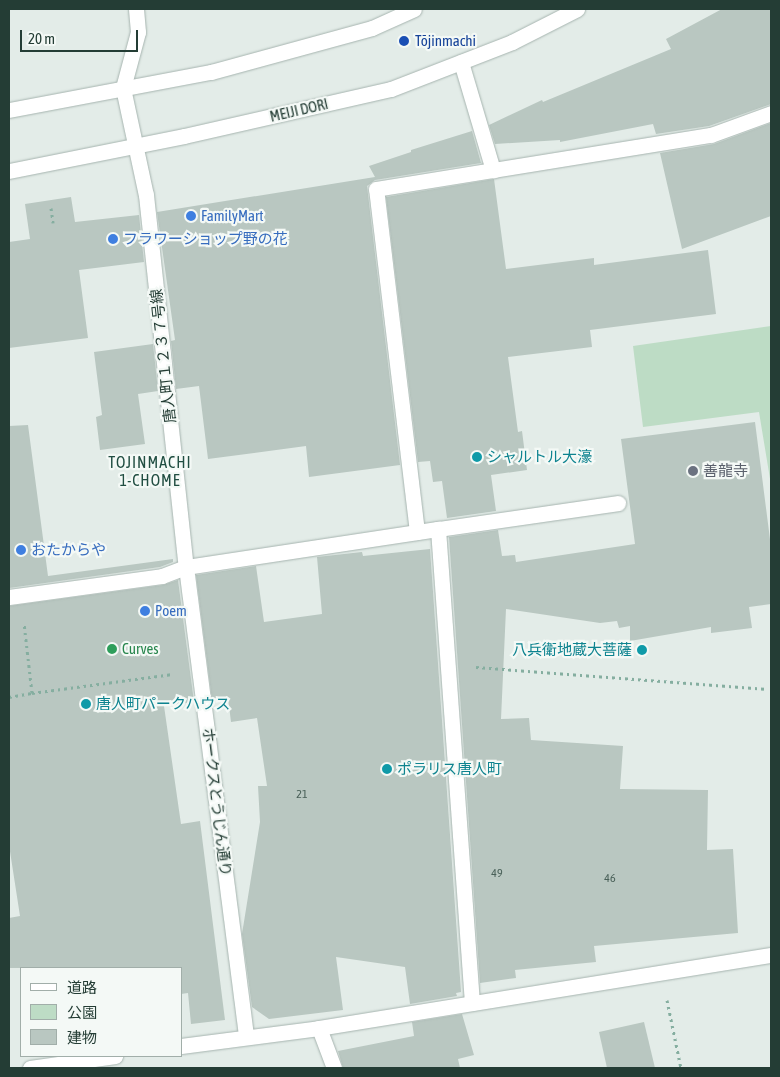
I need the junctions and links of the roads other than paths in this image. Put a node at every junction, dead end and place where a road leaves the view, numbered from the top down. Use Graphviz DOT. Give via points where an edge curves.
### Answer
graph roads {
  1 [pos="136,9"];
  2 [pos="414,9"];
  3 [pos="577,9"];
  4 [pos="461,62"];
  5 [pos="123,88"];
  6 [pos="9,110"];
  7 [pos="771,113"];
  8 [pos="135,146"];
  9 [pos="493,170"];
  10 [pos="9,171"];
  11 [pos="618,503"];
  12 [pos="438,529"];
  13 [pos="417,532"];
  14 [pos="186,567"];
  15 [pos="15,597"];
  16 [pos="771,955"];
  17 [pos="472,1003"];
  18 [pos="319,1028"];
  19 [pos="246,1036"];
  20 [pos="182,1046"];
  21 [pos="108,1057"];
  22 [pos="30,1068"];
  23 [pos="334,1068"];
  1 -- 5 [label="street" via="138,32"];
  2 -- 5 [label="street" via="372,28 211,72"];
  3 -- 4 [label="street, MEIJI DORI" via="512,42"];
  4 -- 8 [label="street, MEIJI DORI" via="391,89"];
  4 -- 9 [label="street"];
  5 -- 6 [label="street"];
  5 -- 8 [label="street, 唐人町１２３７号線"];
  7 -- 9 [label="street" via="711,135"];
  8 -- 10 [label="street, MEIJI DORI"];
  8 -- 14 [label="street, 唐人町１２３７号線" via="146,195"];
  9 -- 13 [label="street" via="376,189"];
  11 -- 12 [label="street"];
  12 -- 13 [label="street"];
  12 -- 17 [label="street"];
  13 -- 14 [label="street"];
  14 -- 15 [label="street" via="162,576"];
  14 -- 19 [label="street, ホークスとうじん通り"];
  16 -- 17 [label="street"];
  17 -- 18 [label="street"];
  18 -- 19 [label="street"];
  18 -- 23 [label="street"];
  19 -- 20 [label="street"];
  21 -- 22 [label="street"];
}
